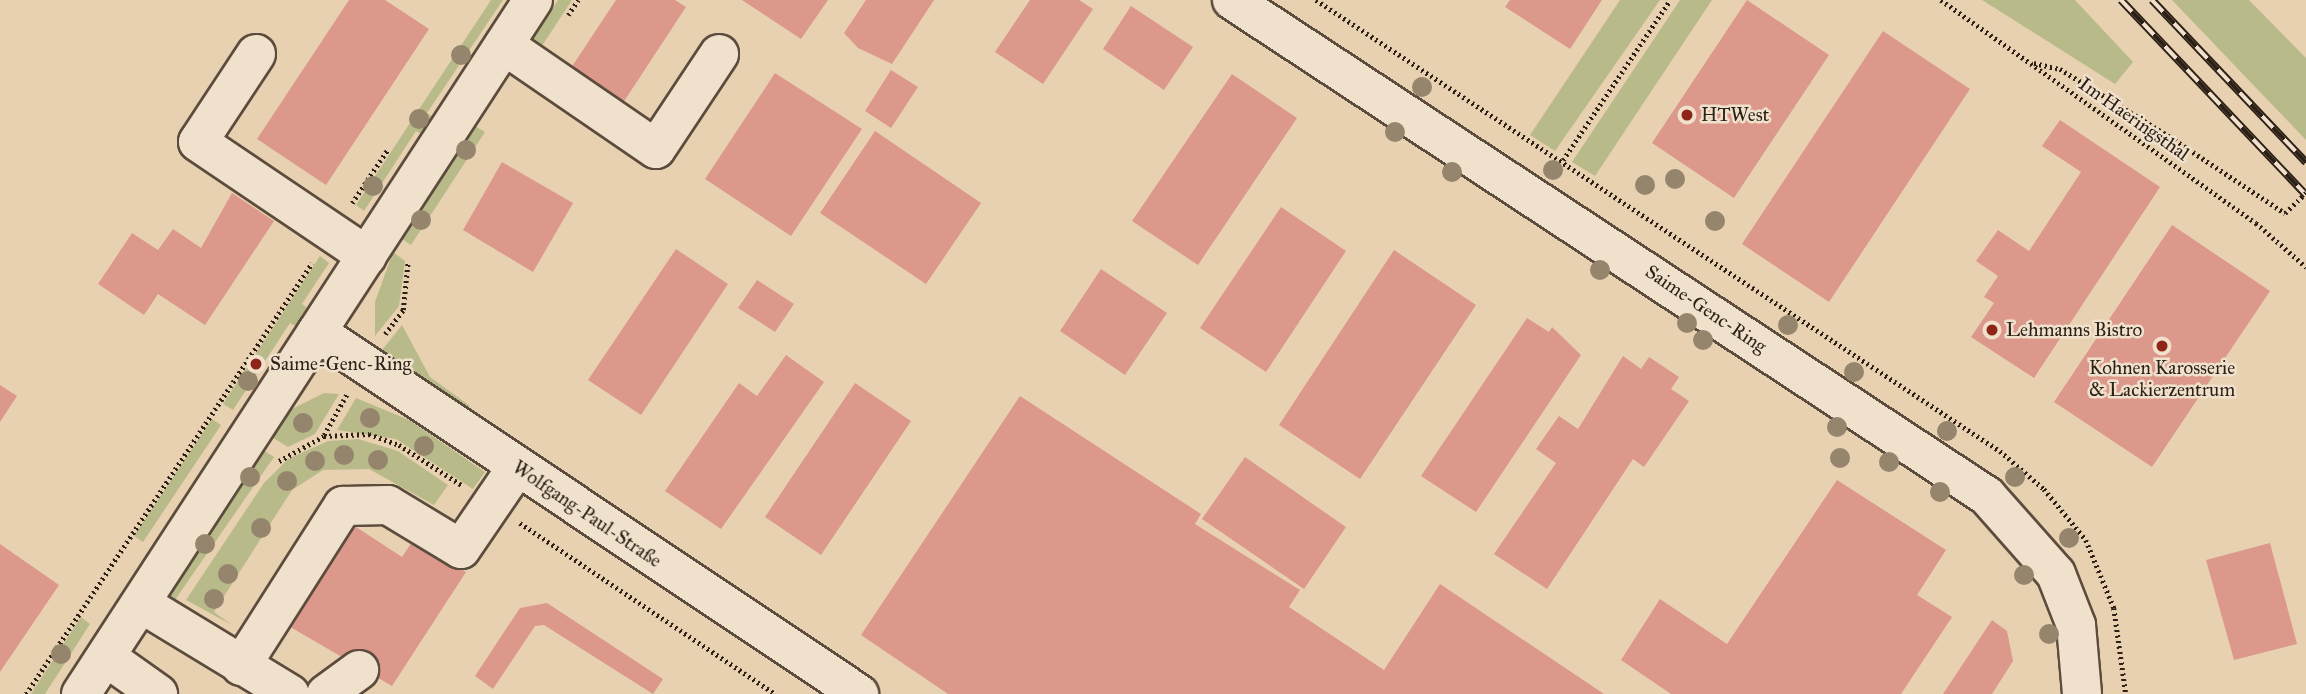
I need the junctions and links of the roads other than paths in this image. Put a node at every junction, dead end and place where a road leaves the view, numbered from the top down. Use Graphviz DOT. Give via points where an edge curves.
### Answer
graph roads {
  1 [pos="533,0"];
  2 [pos="1232,0"];
  3 [pos="504,45"];
  4 [pos="256,54"];
  5 [pos="719,54"];
  6 [pos="374,245"];
  7 [pos="317,332"];
  8 [pos="517,467"];
  9 [pos="142,604"];
  10 [pos="106,657"];
  11 [pos="241,666"];
  12 [pos="359,670"];
  13 [pos="81,694"];
  14 [pos="158,694"];
  15 [pos="290,694"];
  16 [pos="326,694"];
  17 [pos="859,694"];
  18 [pos="2081,694"];
  1 -- 3 [label="street"];
  2 -- 18 [label="street, Saime-Genc-Ring" via="1987,496 2056,573 2076,625"];
  3 -- 5 [label="street" via="656,149"];
  3 -- 6 [label="street"];
  4 -- 6 [label="street" via="198,142 333,232"];
  6 -- 7 [label="street"];
  7 -- 8 [label="street, Wolfgang-Paul-Straße"];
  7 -- 9 [label="street"];
  8 -- 11 [label="street" via="461,548 388,505 343,506"];
  8 -- 17 [label="street, Wolfgang-Paul-Straße"];
  9 -- 10 [label="street"];
  9 -- 11 [label="street"];
  10 -- 13 [label="street"];
  10 -- 14 [label="street"];
  11 -- 15 [label="street"];
  12 -- 16 [label="street"];
}
